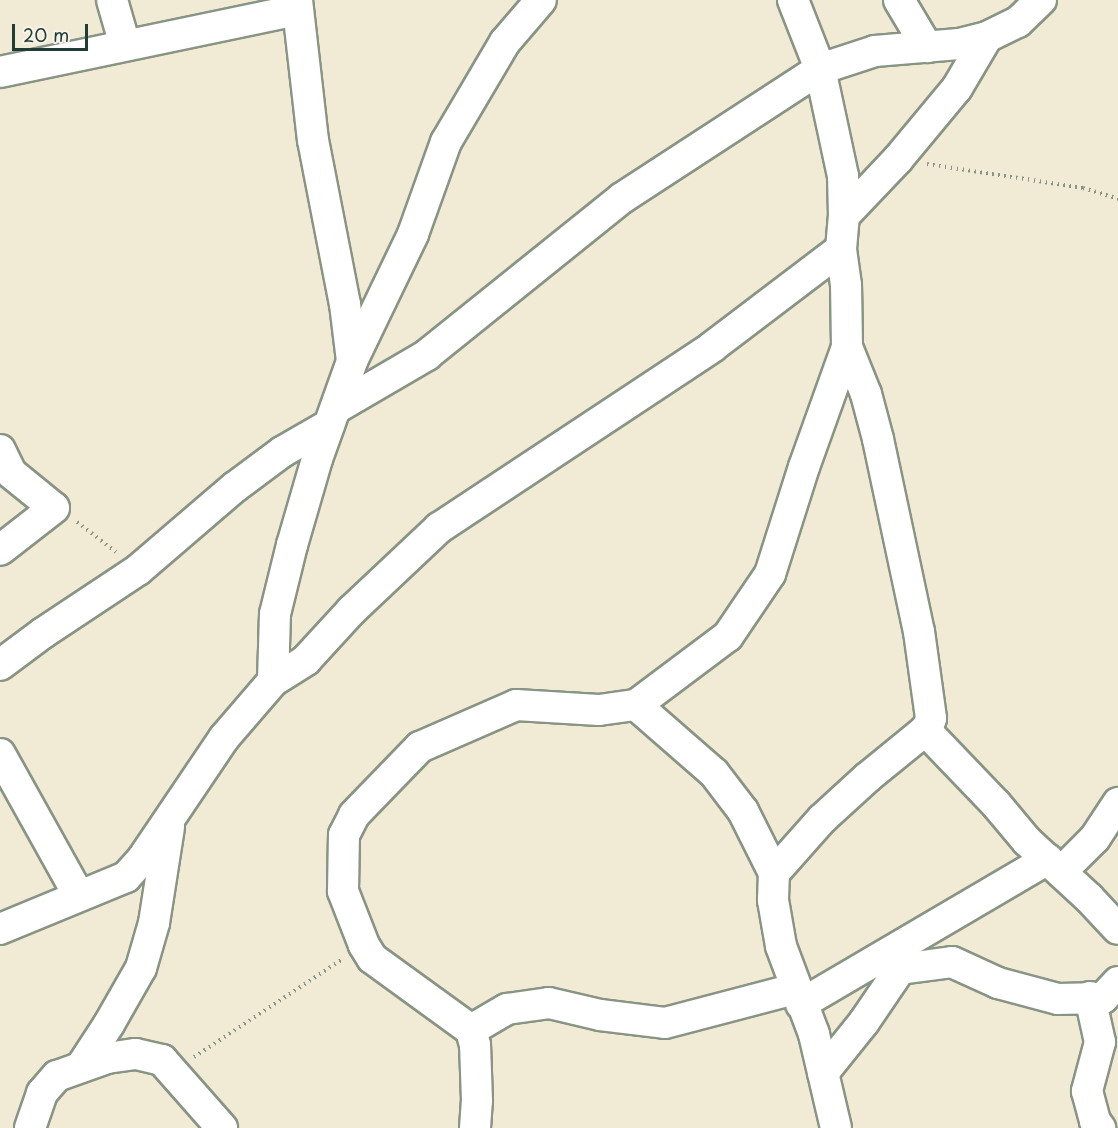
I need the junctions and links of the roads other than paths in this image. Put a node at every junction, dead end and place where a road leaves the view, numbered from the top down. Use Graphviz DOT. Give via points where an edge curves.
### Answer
graph roads {
  1 [pos="112,0"];
  2 [pos="541,0"];
  3 [pos="793,0"];
  4 [pos="899,0"];
  5 [pos="1041,0"];
  6 [pos="297,5"];
  7 [pos="987,37"];
  8 [pos="124,45"];
  9 [pos="927,47"];
  10 [pos="820,69"];
  11 [pos="0,72"];
  12 [pos="844,216"];
  13 [pos="841,249"];
  14 [pos="847,347"];
  15 [pos="352,361"];
  16 [pos="333,416"];
  17 [pos="0,450"];
  18 [pos="0,550"];
  19 [pos="0,666"];
  20 [pos="273,681"];
  21 [pos="636,705"];
  22 [pos="925,730"];
  23 [pos="0,754"];
  24 [pos="1118,803"];
  25 [pos="170,821"];
  26 [pos="1054,866"];
  27 [pos="774,873"];
  28 [pos="79,896"];
  29 [pos="0,929"];
  30 [pos="1118,929"];
  31 [pos="1118,982"];
  32 [pos="798,996"];
  33 [pos="1090,997"];
  34 [pos="471,1030"];
  35 [pos="81,1067"];
  36 [pos="823,1073"];
  37 [pos="30,1128"];
  38 [pos="222,1128"];
  39 [pos="475,1128"];
  40 [pos="836,1128"];
  41 [pos="1100,1128"];
  1 -- 8 [label="street"];
  2 -- 15 [label="street" via="505,42 446,142 413,234"];
  3 -- 10 [label="street"];
  4 -- 9 [label="street"];
  5 -- 7 [label="street" via="1018,22"];
  6 -- 8 [label="street"];
  6 -- 15 [label="street" via="313,140 345,304"];
  7 -- 9 [label="street"];
  7 -- 12 [label="street" via="957,88"];
  8 -- 11 [label="street"];
  9 -- 10 [label="street" via="875,51"];
  10 -- 12 [label="street" via="843,176"];
  10 -- 16 [label="street" via="622,198 427,355"];
  12 -- 13 [label="street"];
  13 -- 14 [label="street"];
  13 -- 20 [label="street" via="712,347 439,528 352,610 306,660"];
  14 -- 21 [label="street" via="770,574 728,636"];
  14 -- 22 [label="street" via="866,394 902,547 930,710"];
  15 -- 16 [label="street"];
  16 -- 19 [label="street" via="263,466 138,570"];
  16 -- 20 [label="street" via="301,508 275,614"];
  17 -- 18 [label="street" via="11,473 54,508"];
  20 -- 25 [label="street" via="198,772"];
  21 -- 27 [label="street" via="714,773 743,811"];
  21 -- 34 [label="street" via="599,710 516,705 420,747 354,814 344,835 343,891 364,945 382,966"];
  22 -- 26 [label="street"];
  22 -- 27 [label="street" via="822,819"];
  23 -- 28 [label="street"];
  24 -- 26 [label="street" via="1095,838"];
  25 -- 28 [label="street" via="126,877"];
  25 -- 35 [label="street" via="156,911 141,968"];
  26 -- 30 [label="street"];
  26 -- 32 [label="street"];
  27 -- 32 [label="street" via="773,900 781,946"];
  28 -- 29 [label="street"];
  31 -- 33 [label="street" via="1102,998"];
  32 -- 34 [label="street" via="665,1023 549,1003 507,1010"];
  32 -- 36 [label="street" via="814,1034"];
  33 -- 36 [label="street" via="1058,999 1032,994 998,984 952,962 900,969"];
  33 -- 41 [label="street" via="1100,1042 1087,1091"];
  34 -- 39 [label="street" via="475,1045"];
  35 -- 37 [label="street" via="57,1076 42,1093"];
  35 -- 38 [label="street" via="136,1054 162,1060"];
  36 -- 40 [label="street"];
}
